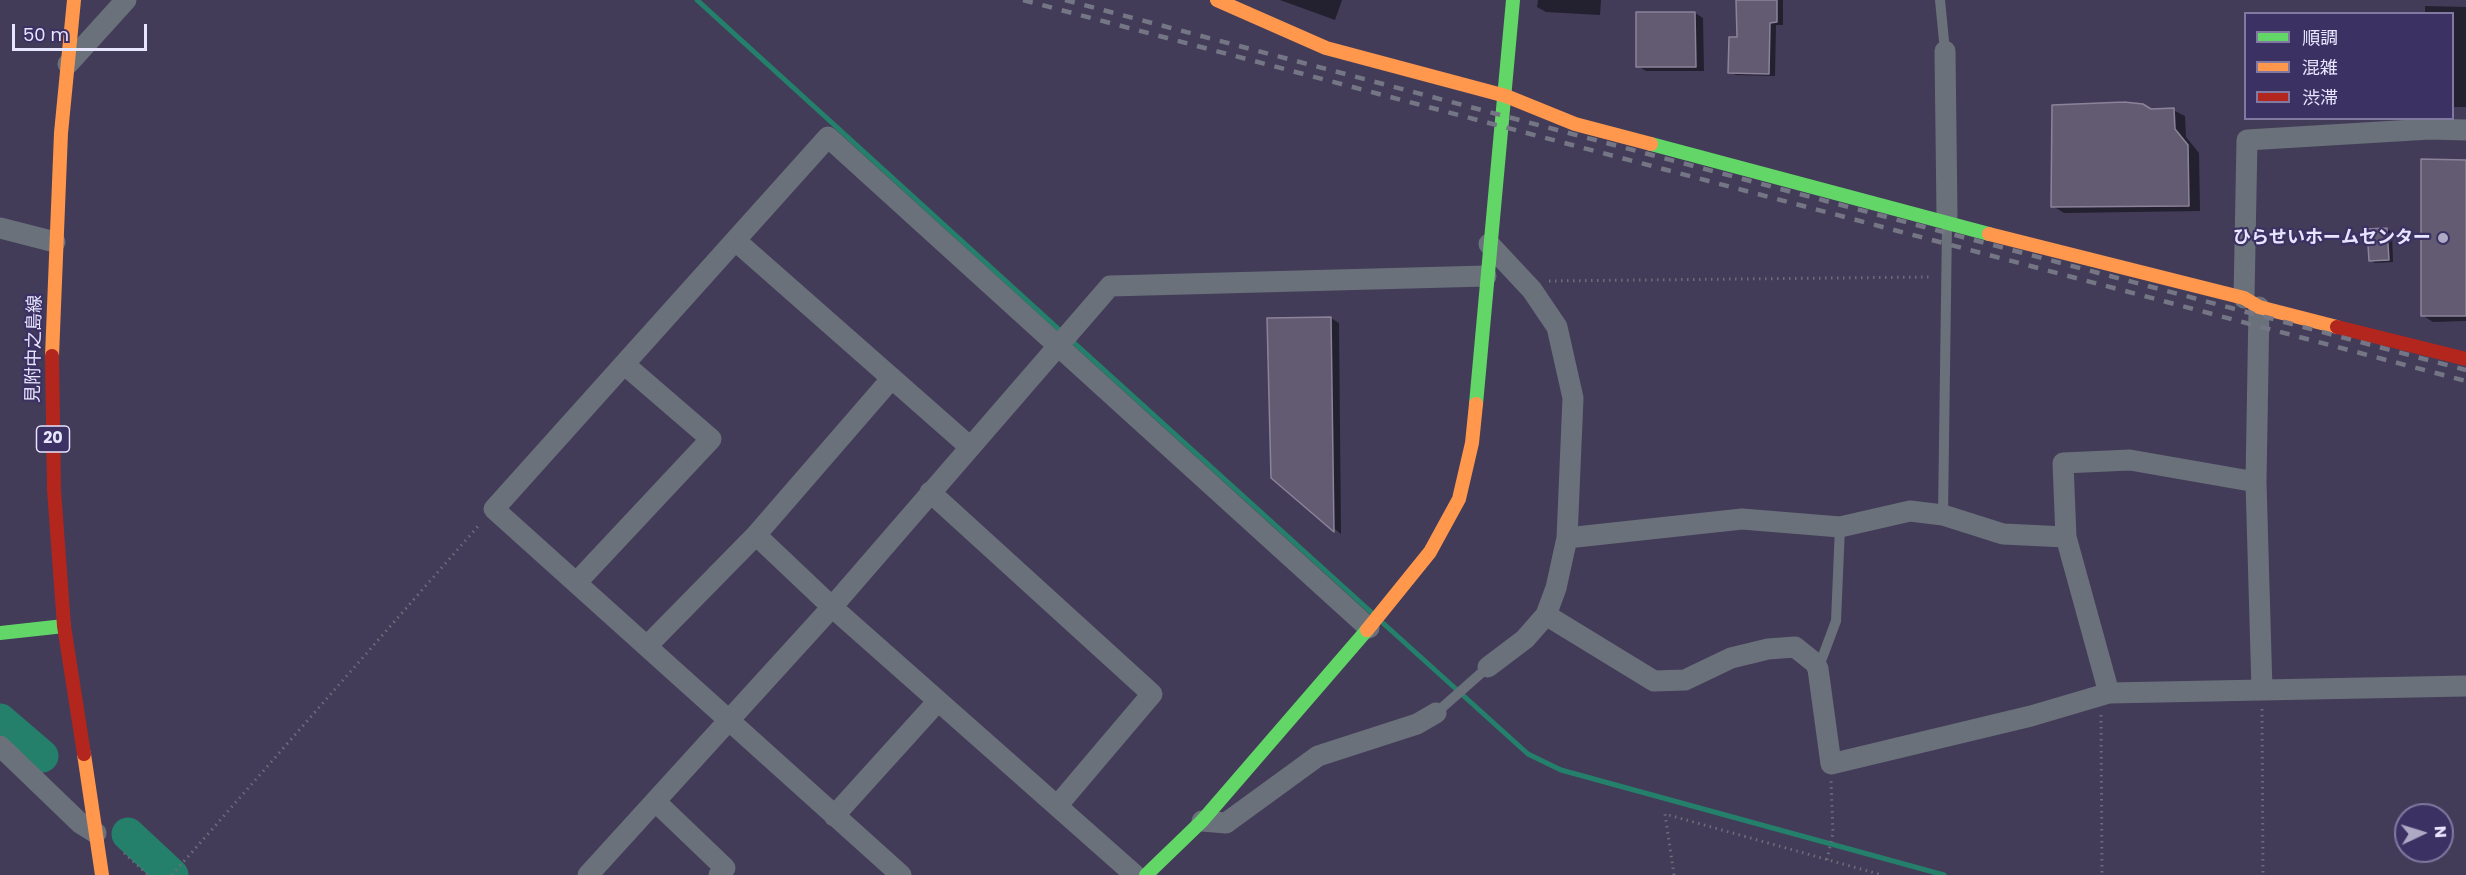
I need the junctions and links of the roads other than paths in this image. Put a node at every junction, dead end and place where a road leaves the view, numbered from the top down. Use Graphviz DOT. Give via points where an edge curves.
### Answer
graph roads {
  1 [pos="74,0"];
  2 [pos="126,0"];
  3 [pos="1217,0"];
  4 [pos="1513,0"];
  5 [pos="1940,0"];
  6 [pos="1945,51"];
  7 [pos="66,66"];
  8 [pos="1506,96"];
  9 [pos="2466,130"];
  10 [pos="1947,220"];
  11 [pos="0,228"];
  12 [pos="736,241"];
  13 [pos="55,243"];
  14 [pos="1489,244"];
  15 [pos="1486,276"];
  16 [pos="2251,302"];
  17 [pos="1057,347"];
  18 [pos="2466,359"];
  19 [pos="624,364"];
  20 [pos="892,378"];
  21 [pos="970,447"];
  22 [pos="2256,482"];
  23 [pos="930,492"];
  24 [pos="1943,516"];
  25 [pos="1840,527"];
  26 [pos="756,535"];
  27 [pos="2066,537"];
  28 [pos="1567,538"];
  29 [pos="577,582"];
  30 [pos="832,607"];
  31 [pos="1546,615"];
  32 [pos="64,626"];
  33 [pos="1369,628"];
  34 [pos="0,633"];
  35 [pos="648,645"];
  36 [pos="1488,667"];
  37 [pos="1818,669"];
  38 [pos="2466,686"];
  39 [pos="2262,690"];
  40 [pos="2105,694"];
  41 [pos="938,701"];
  42 [pos="1443,707"];
  43 [pos="729,722"];
  44 [pos="0,746"];
  45 [pos="656,802"];
  46 [pos="1057,806"];
  47 [pos="834,816"];
  48 [pos="1202,821"];
  49 [pos="96,833"];
  50 [pos="102,875"];
  51 [pos="588,875"];
  52 [pos="719,875"];
  53 [pos="901,875"];
  54 [pos="1136,875"];
  55 [pos="1146,875"];
  1 -- 7 [label="street, 見附中之島線 / 20"];
  2 -- 7 [label="street"];
  3 -- 8 [label="street" via="1326,48"];
  4 -- 8 [label="street"];
  5 -- 6 [label="lane"];
  6 -- 10 [label="street"];
  7 -- 13 [label="street, 見附中之島線 / 20"];
  8 -- 10 [label="street" via="1575,124"];
  8 -- 14 [label="street"];
  9 -- 16 [label="street" via="2247,140"];
  10 -- 16 [label="street"];
  10 -- 24 [label="lane"];
  11 -- 13 [label="street"];
  12 -- 17 [label="street" via="828,137"];
  12 -- 19 [label="street"];
  12 -- 20 [label="street"];
  13 -- 32 [label="street, 見附中之島線 / 20" via="53,478"];
  14 -- 15 [label="street"];
  14 -- 28 [label="street" via="1557,327 1573,398"];
  15 -- 17 [label="street" via="1110,286"];
  15 -- 33 [label="street" via="1472,443 1459,499 1430,552"];
  16 -- 18 [label="street"];
  16 -- 22 [label="street"];
  17 -- 21 [label="street"];
  17 -- 33 [label="street"];
  19 -- 29 [label="street" via="494,509"];
  19 -- 29 [label="street" via="711,439"];
  20 -- 21 [label="street"];
  20 -- 26 [label="street"];
  21 -- 23 [label="street"];
  22 -- 27 [label="street" via="2130,460 2063,463"];
  22 -- 39 [label="street"];
  23 -- 30 [label="street"];
  23 -- 46 [label="street" via="1152,694"];
  24 -- 25 [label="street" via="1910,511"];
  24 -- 27 [label="street" via="2003,534"];
  25 -- 28 [label="street" via="1742,519"];
  25 -- 37 [label="lane" via="1836,621"];
  26 -- 30 [label="street"];
  26 -- 35 [label="street"];
  27 -- 40 [label="street"];
  28 -- 31 [label="street"];
  29 -- 35 [label="street"];
  30 -- 41 [label="street"];
  30 -- 43 [label="street"];
  31 -- 36 [label="street" via="1525,639"];
  31 -- 37 [label="street" via="1654,681 1685,680 1731,658 1777,648 1795,647"];
  32 -- 34 [label="street"];
  32 -- 49 [label="street, 見附中之島線 / 20"];
  33 -- 48 [label="street"];
  35 -- 43 [label="street"];
  36 -- 42 [label="lane"];
  37 -- 40 [label="street" via="1831,764"];
  38 -- 39 [label="street"];
  39 -- 40 [label="street"];
  41 -- 46 [label="street"];
  41 -- 47 [label="street"];
  42 -- 48 [label="street" via="1417,724 1318,756 1226,823"];
  43 -- 45 [label="street"];
  43 -- 47 [label="street"];
  44 -- 49 [label="street" via="80,823"];
  45 -- 51 [label="street"];
  45 -- 52 [label="street" via="725,868"];
  46 -- 54 [label="street"];
  47 -- 53 [label="street"];
  48 -- 55 [label="street"];
  49 -- 50 [label="street, 見附中之島線 / 20"];
}
